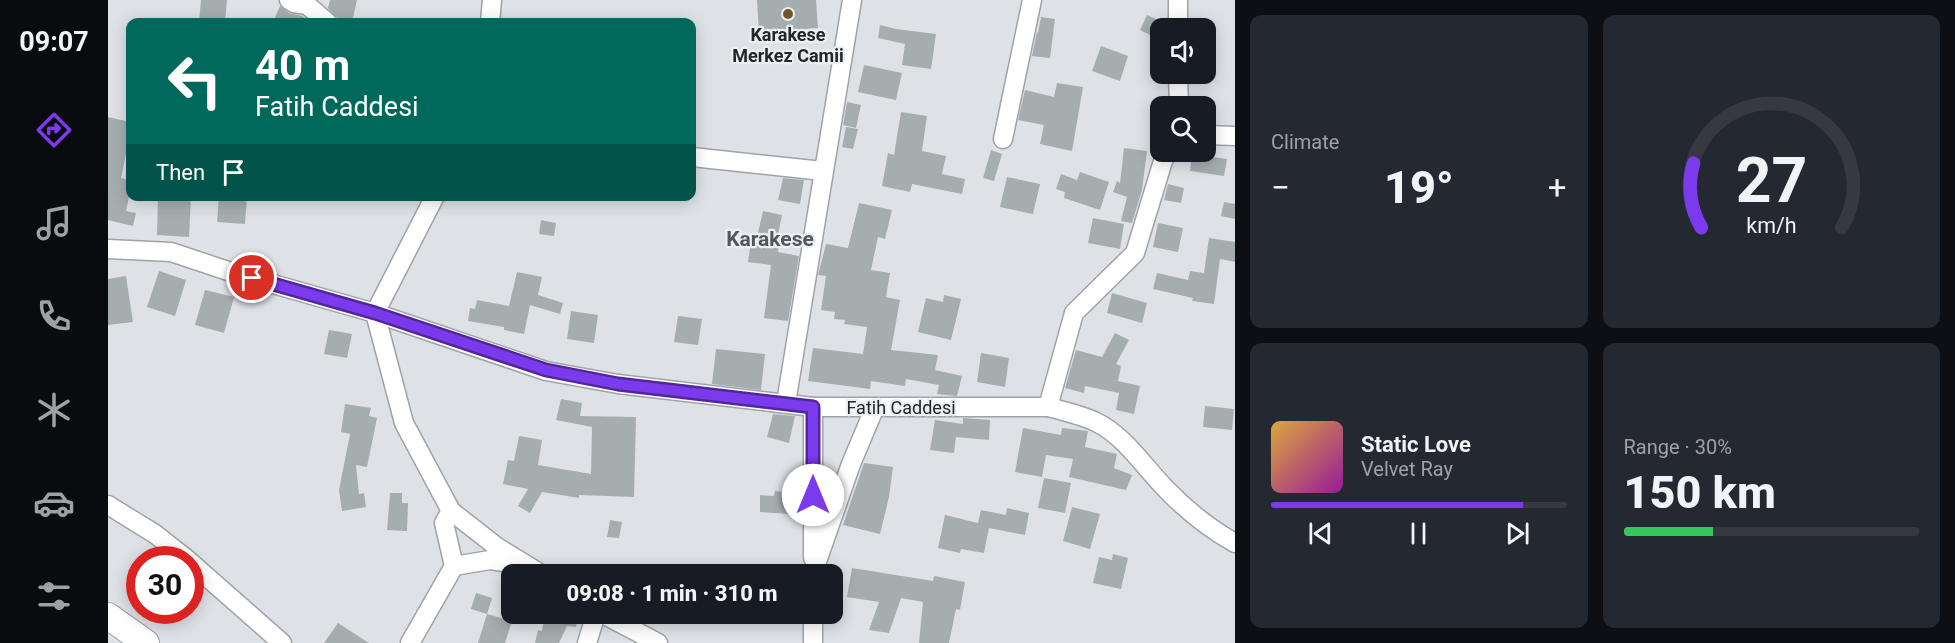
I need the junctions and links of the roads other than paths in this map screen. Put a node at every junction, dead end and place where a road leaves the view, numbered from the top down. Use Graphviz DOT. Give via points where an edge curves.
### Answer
graph roads {
  1 [pos="289,0"];
  2 [pos="492,0"];
  3 [pos="852,0"];
  4 [pos="1032,0"];
  5 [pos="1178,0"];
  6 [pos="322,18"];
  7 [pos="490,18"];
  8 [pos="1178,18"];
  9 [pos="1216,135"];
  10 [pos="1235,136"];
  11 [pos="1003,139"];
  12 [pos="696,158"];
  13 [pos="1163,162"];
  14 [pos="823,171"];
  15 [pos="432,201"];
  16 [pos="108,249"];
  17 [pos="375,313"];
  18 [pos="786,403"];
  19 [pos="813,407"];
  20 [pos="875,407"];
  21 [pos="1048,407"];
  22 [pos="108,505"];
  23 [pos="451,511"];
  24 [pos="1235,543"];
  25 [pos="170,546"];
  26 [pos="508,564"];
  27 [pos="524,564"];
  28 [pos="813,564"];
  29 [pos="816,564"];
  30 [pos="454,566"];
  31 [pos="204,574"];
  32 [pos="108,616"];
  33 [pos="593,624"];
  34 [pos="622,624"];
  35 [pos="813,624"];
  36 [pos="146,643"];
  37 [pos="282,643"];
  38 [pos="411,643"];
  39 [pos="587,643"];
  40 [pos="658,643"];
  41 [pos="813,643"];
  1 -- 6 [label="street" via="307,5"];
  2 -- 7 [label="street"];
  3 -- 14 [label="street"];
  4 -- 11 [label="street"];
  5 -- 8 [label="street"];
  9 -- 10 [label="street"];
  12 -- 14 [label="street"];
  13 -- 21 [label="street" via="1135,254 1074,313"];
  14 -- 18 [label="street"];
  15 -- 17 [label="street"];
  16 -- 17 [label="street, Fatih Caddesi" via="171,252"];
  17 -- 18 [label="street, Fatih Caddesi" via="546,370 618,384"];
  17 -- 23 [label="street" via="404,423"];
  18 -- 19 [label="street, Fatih Caddesi"];
  19 -- 20 [label="street, Fatih Caddesi"];
  19 -- 28 [label="street"];
  20 -- 21 [label="street, Fatih Caddesi"];
  20 -- 29 [label="street"];
  21 -- 24 [label="street, Fatih Caddesi" via="1098,423 1120,438 1167,490 1216,533"];
  22 -- 25 [label="street"];
  23 -- 27 [label="street"];
  23 -- 30 [label="street" via="444,523"];
  26 -- 30 [label="street" via="490,560"];
  30 -- 38 [label="street"];
  31 -- 37 [label="street"];
  32 -- 36 [label="highway"];
  33 -- 39 [label="street"];
  34 -- 40 [label="street"];
  35 -- 41 [label="street"];
}
